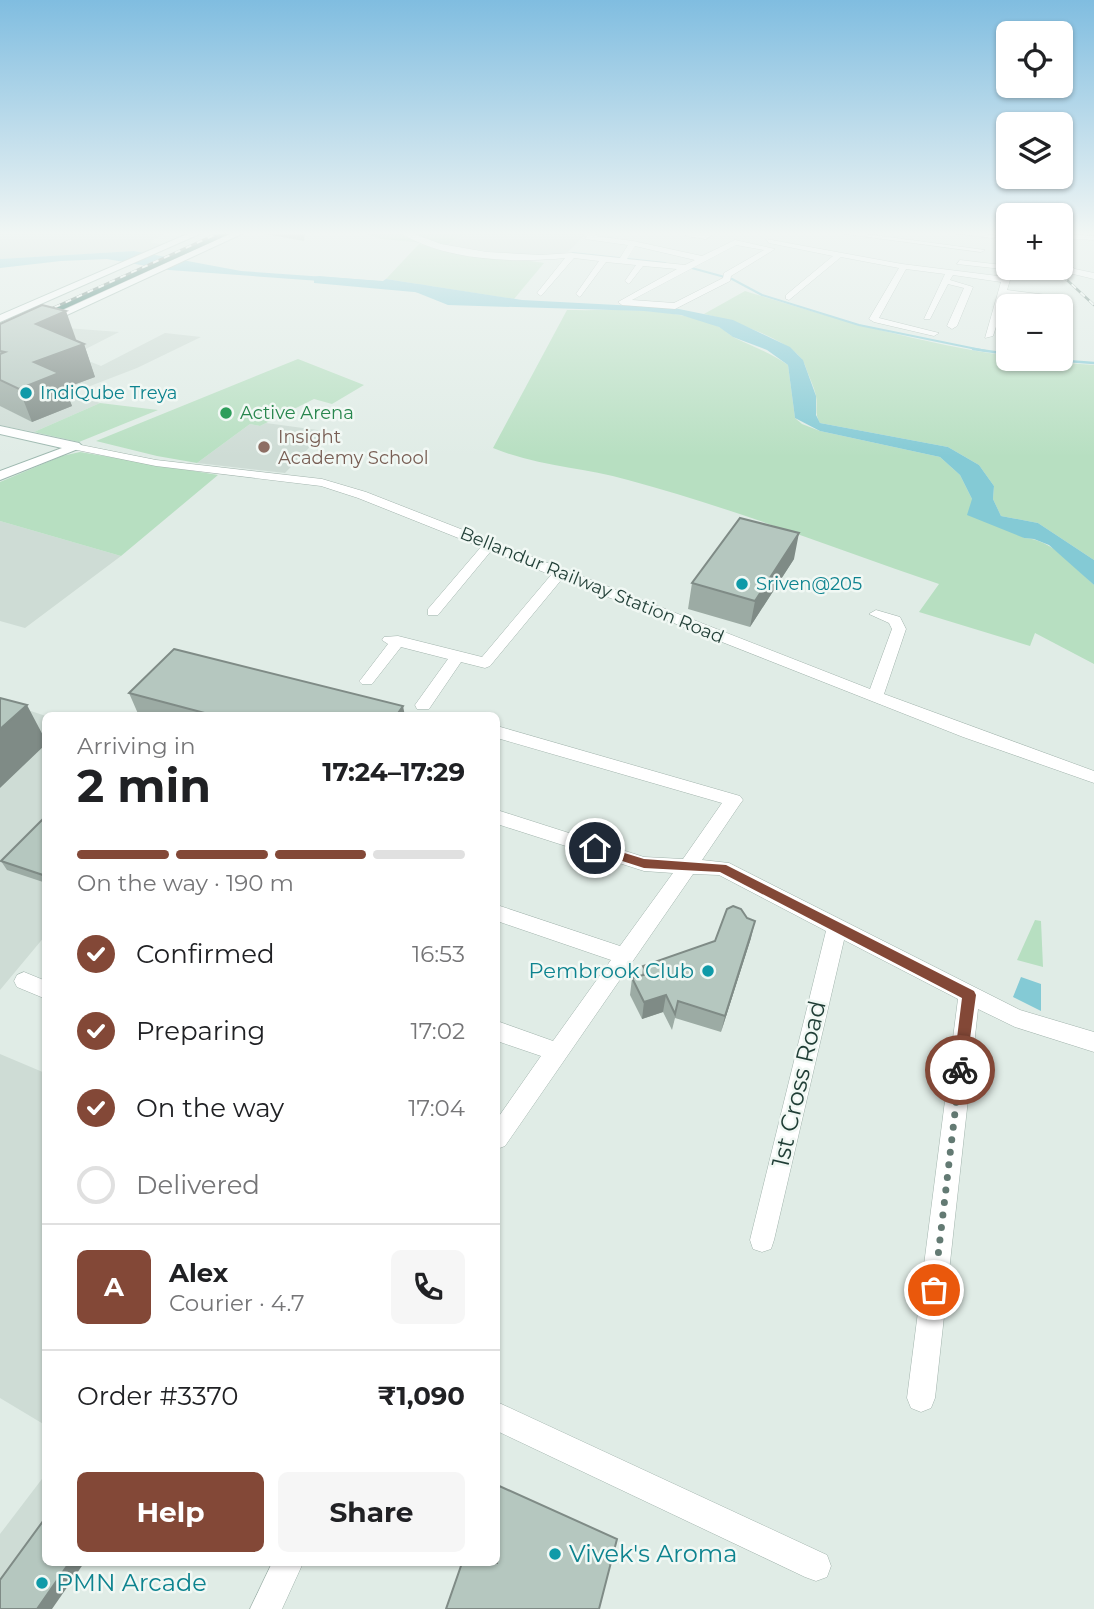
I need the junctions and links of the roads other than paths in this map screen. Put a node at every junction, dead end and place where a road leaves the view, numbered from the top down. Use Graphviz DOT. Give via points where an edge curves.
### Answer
graph roads {
  1 [pos="29,307"];
  2 [pos="45,307"];
  3 [pos="64,307"];
  4 [pos="74,307"];
  5 [pos="880,307"];
  6 [pos="932,307"];
  7 [pos="960,307"];
  8 [pos="997,307"];
  9 [pos="4,317"];
  10 [pos="927,317"];
  11 [pos="22,318"];
  12 [pos="952,326"];
  13 [pos="0,328"];
  14 [pos="934,333"];
  15 [pos="0,335"];
  16 [pos="988,336"];
  17 [pos="0,343"];
  18 [pos="0,430"];
  19 [pos="76,447"];
  20 [pos="0,476"];
  21 [pos="490,544"];
  22 [pos="559,574"];
  23 [pos="433,612"];
  24 [pos="876,614"];
  25 [pos="457,657"];
  26 [pos="367,681"];
  27 [pos="875,697"];
  28 [pos="423,705"];
  29 [pos="500,733"];
  30 [pos="1094,777"];
  31 [pos="500,818"];
  32 [pos="689,865"];
  33 [pos="500,914"];
  34 [pos="837,927"];
  35 [pos="625,956"];
  36 [pos="24,981"];
  37 [pos="42,988"];
  38 [pos="969,995"];
  39 [pos="500,1032"];
  40 [pos="1094,1042"];
  41 [pos="557,1052"];
  42 [pos="500,1134"];
  43 [pos="762,1240"];
  44 [pos="920,1398"];
  45 [pos="500,1417"];
  46 [pos="287,1566"];
  47 [pos="816,1566"];
  48 [pos="270,1607"];
  1 -- 9 [label="street"];
  2 -- 11 [label="highway"];
  3 -- 15 [label="highway"];
  4 -- 17 [label="street"];
  5 -- 14 [label="street" via="874,319"];
  6 -- 10 [label="street"];
  7 -- 12 [label="street"];
  8 -- 16 [label="street"];
  9 -- 11 [label="highway"];
  11 -- 13 [label="highway"];
  18 -- 19 [label="street"];
  19 -- 20 [label="street"];
  19 -- 21 [label="street, Bellandur Railway Station Road" via="322,483"];
  21 -- 22 [label="street, Bellandur Railway Station Road"];
  21 -- 23 [label="street"];
  22 -- 25 [label="street" via="485,663"];
  22 -- 27 [label="street, Bellandur Railway Station Road"];
  24 -- 27 [label="street" via="895,620 899,629"];
  25 -- 26 [label="street" via="394,641"];
  25 -- 28 [label="street"];
  27 -- 30 [label="street, Bellandur Railway Station Road"];
  29 -- 32 [label="street" via="734,800"];
  31 -- 32 [label="street" via="644,864"];
  32 -- 34 [label="street" via="722,868"];
  32 -- 35 [label="street"];
  33 -- 35 [label="street"];
  34 -- 38 [label="street"];
  34 -- 43 [label="street, 1st Cross Road"];
  35 -- 41 [label="street"];
  36 -- 37 [label="street"];
  38 -- 40 [label="street" via="1014,1018"];
  38 -- 44 [label="street"];
  39 -- 41 [label="street"];
  41 -- 42 [label="street"];
  45 -- 47 [label="street"];
  46 -- 48 [label="street"];
}
